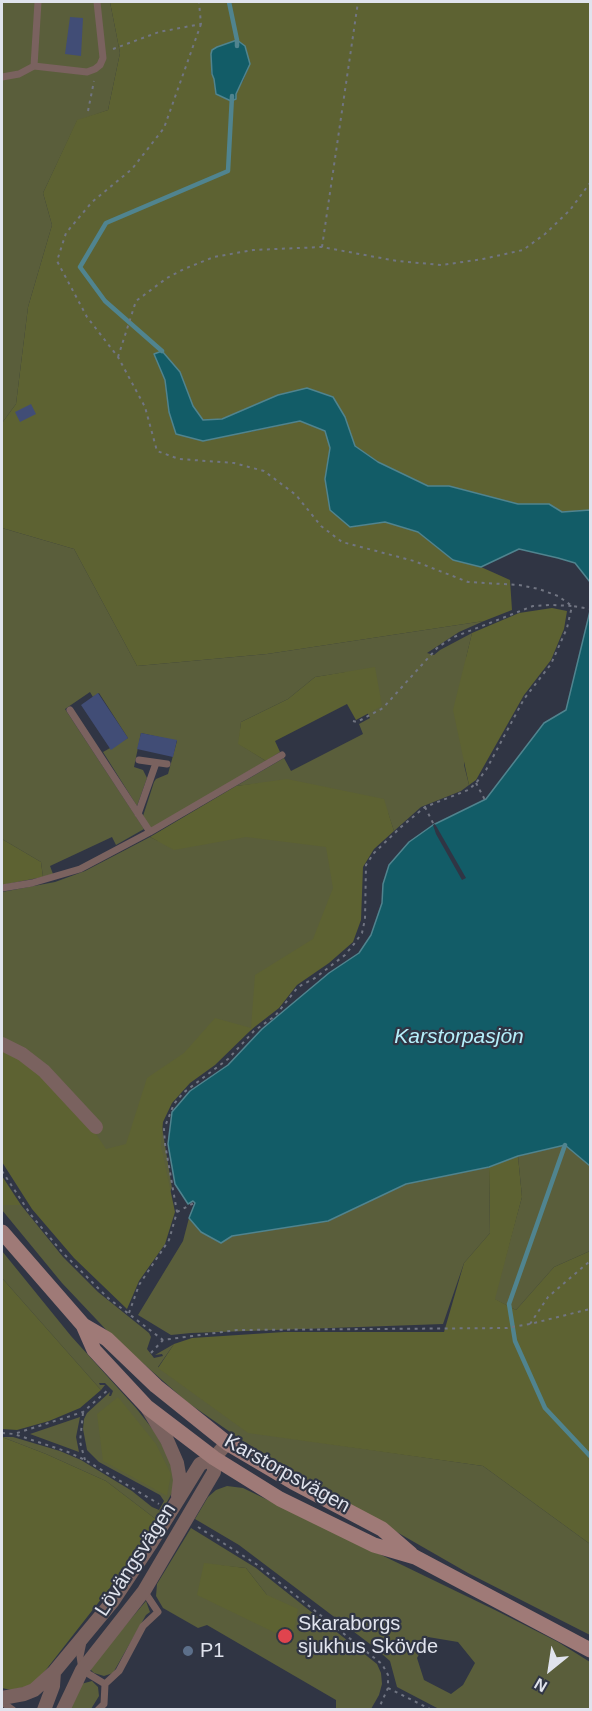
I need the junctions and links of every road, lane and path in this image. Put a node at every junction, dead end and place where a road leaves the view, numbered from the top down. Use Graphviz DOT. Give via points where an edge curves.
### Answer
graph roads {
  1 [pos="38,2"];
  2 [pos="97,2"];
  3 [pos="199,2"];
  4 [pos="358,2"];
  5 [pos="201,24"];
  6 [pos="103,52"];
  7 [pos="34,66"];
  8 [pos="95,69"];
  9 [pos="2,77"];
  10 [pos="88,111"];
  11 [pos="591,183"];
  12 [pos="322,247"];
  13 [pos="117,357"];
  14 [pos="572,606"];
  15 [pos="590,608"];
  16 [pos="70,710"];
  17 [pos="353,721"];
  18 [pos="282,755"];
  19 [pos="139,760"];
  20 [pos="156,763"];
  21 [pos="166,764"];
  22 [pos="476,783"];
  23 [pos="484,800"];
  24 [pos="425,807"];
  25 [pos="138,814"];
  26 [pos="434,825"];
  27 [pos="150,832"];
  28 [pos="2,888"];
  29 [pos="2,1044"];
  30 [pos="96,1127"];
  31 [pos="2,1171"];
  32 [pos="194,1203"];
  33 [pos="177,1212"];
  34 [pos="2,1232"];
  35 [pos="591,1261"];
  36 [pos="591,1309"];
  37 [pos="129,1313"];
  38 [pos="530,1324"];
  39 [pos="83,1325"];
  40 [pos="163,1340"];
  41 [pos="151,1353"];
  42 [pos="108,1390"];
  43 [pos="147,1407"];
  44 [pos="83,1412"];
  45 [pos="2,1433"];
  46 [pos="14,1434"];
  47 [pos="228,1443"];
  48 [pos="214,1458"];
  49 [pos="85,1460"];
  50 [pos="177,1502"];
  51 [pos="161,1505"];
  52 [pos="195,1525"];
  53 [pos="415,1557"];
  54 [pos="144,1591"];
  55 [pos="84,1636"];
  56 [pos="591,1650"];
  57 [pos="82,1670"];
  58 [pos="54,1672"];
  59 [pos="105,1684"];
  60 [pos="388,1688"];
  61 [pos="2,1700"];
  62 [pos="13,1710"];
  63 [pos="44,1710"];
  64 [pos="63,1710"];
  65 [pos="98,1710"];
  66 [pos="378,1710"];
  67 [pos="432,1710"];
  1 -- 7 [label="lane"];
  2 -- 6 [label="lane"];
  3 -- 5 [label="path"];
  4 -- 12 [label="path"];
  5 -- 6 [label="path" via="159,32"];
  5 -- 13 [label="path" via="164,128 132,169 92,202 66,233 57,261 87,317"];
  6 -- 8 [label="lane"];
  7 -- 8 [label="lane" via="87,72"];
  7 -- 9 [label="lane"];
  8 -- 10 [label="path"];
  11 -- 12 [label="path" via="554,226 523,250 442,265"];
  12 -- 13 [label="path" via="253,250 214,257 167,278 136,301"];
  13 -- 14 [label="path" via="145,407 158,451 179,459 234,463 264,471 296,495 321,526 342,542 414,561 468,582 539,589"];
  14 -- 15 [label="path"];
  14 -- 17 [label="path" via="533,606 454,637 438,647 383,708"];
  14 -- 22 [label="path" via="552,664 524,699"];
  16 -- 25 [label="lane"];
  18 -- 27 [label="lane"];
  19 -- 20 [label="lane"];
  20 -- 21 [label="lane"];
  20 -- 25 [label="lane"];
  22 -- 23 [label="path"];
  22 -- 24 [label="path"];
  24 -- 26 [label="path"];
  24 -- 33 [label="path" via="384,842 366,866 362,933 345,955 298,987 275,1016 174,1104 164,1137"];
  25 -- 27 [label="lane"];
  27 -- 28 [label="lane" via="80,869"];
  29 -- 30 [label="street" via="44,1071"];
  31 -- 37 [label="path" via="63,1253 108,1298"];
  32 -- 33 [label="path"];
  33 -- 37 [label="path" via="170,1240 140,1283"];
  34 -- 39 [label="main road, Karstorpsvägen"];
  35 -- 38 [label="path" via="548,1297"];
  36 -- 38 [label="path"];
  37 -- 40 [label="path"];
  38 -- 40 [label="path" via="507,1328 237,1330"];
  39 -- 43 [label="main road, Karstorpsvägen" via="94,1350"];
  39 -- 47 [label="main road, Karstorpsvägen" via="107,1339 156,1386"];
  40 -- 41 [label="path"];
  42 -- 44 [label="path"];
  43 -- 48 [label="main road, Karstorpsvägen"];
  43 -- 50 [label="street, Lövängsvägen" via="177,1463"];
  44 -- 46 [label="path"];
  44 -- 49 [label="path" via="80,1442"];
  45 -- 46 [label="path"];
  46 -- 49 [label="path"];
  47 -- 48 [label="street, Lövängsvägen"];
  47 -- 53 [label="main road, Karstorpsvägen" via="382,1529"];
  48 -- 50 [label="street, Lövängsvägen" via="200,1464"];
  48 -- 53 [label="main road, Karstorpsvägen" via="280,1499 363,1540"];
  48 -- 54 [label="street, Lövängsvägen" via="214,1472"];
  49 -- 51 [label="path"];
  50 -- 55 [label="street, Lövängsvägen" via="113,1601"];
  52 -- 60 [label="path" via="256,1564 368,1650 388,1675"];
  53 -- 56 [label="main road, Karstorpsvägen"];
  54 -- 57 [label="street, Lövängsvägen"];
  54 -- 59 [label="lane" via="158,1612 143,1626 119,1671"];
  55 -- 57 [label="lane"];
  55 -- 58 [label="street, Lövängsvägen"];
  57 -- 59 [label="lane"];
  57 -- 64 [label="street, Lövängsvägen"];
  58 -- 61 [label="street, Lövängsvägen" via="34,1690"];
  58 -- 63 [label="street, Lövängsvägen"];
  59 -- 65 [label="lane" via="104,1704"];
  60 -- 66 [label="path"];
  60 -- 67 [label="path"];
  61 -- 62 [label="lane"];
}
